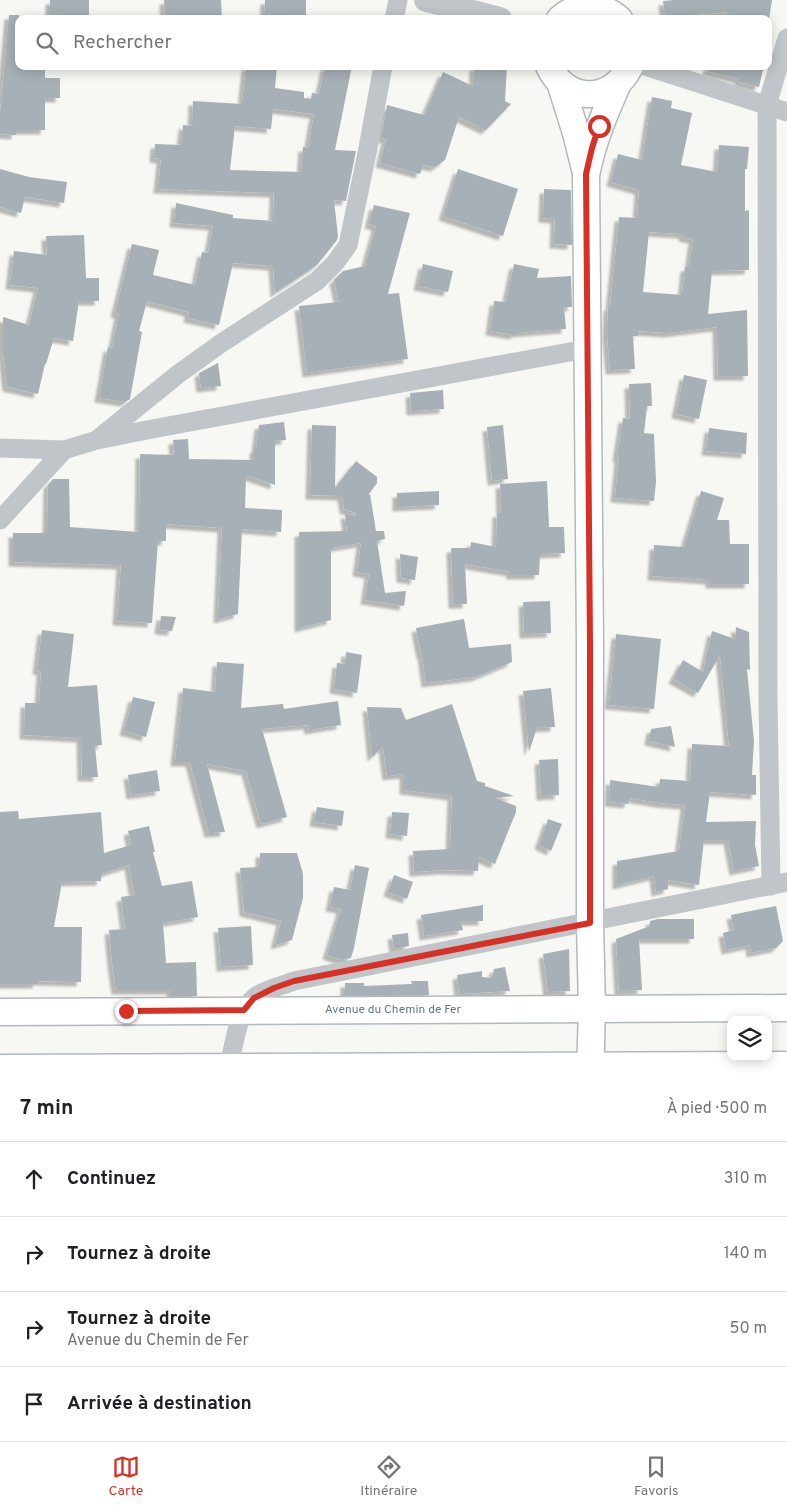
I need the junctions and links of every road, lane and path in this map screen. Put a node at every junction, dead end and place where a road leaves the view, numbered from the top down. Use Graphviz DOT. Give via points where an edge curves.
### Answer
graph roads {
  1 [pos="398,0"];
  2 [pos="426,0"];
  3 [pos="620,0"];
  4 [pos="572,10"];
  5 [pos="395,15"];
  6 [pos="484,15"];
  7 [pos="614,15"];
  8 [pos="622,15"];
  9 [pos="787,38"];
  10 [pos="382,70"];
  11 [pos="658,70"];
  12 [pos="554,74"];
  13 [pos="624,75"];
  14 [pos="767,105"];
  15 [pos="787,112"];
  16 [pos="586,174"];
  17 [pos="586,349"];
  18 [pos="97,440"];
  19 [pos="0,448"];
  20 [pos="64,450"];
  21 [pos="0,520"];
  22 [pos="779,884"];
  23 [pos="590,923"];
  24 [pos="787,1008"];
  25 [pos="592,1009"];
  26 [pos="244,1010"];
  27 [pos="0,1012"];
  28 [pos="787,1065"];
  29 [pos="0,1068"];
  30 [pos="590,1071"];
  31 [pos="148,1072"];
  32 [pos="228,1072"];
  1 -- 5 [label="street"];
  2 -- 6 [label="street"];
  3 -- 8 [label="main road"];
  4 -- 7 [label="main road" via="598,8"];
  9 -- 14 [label="street"];
  10 -- 18 [label="street" via="348,245 335,263 317,281 177,375"];
  11 -- 14 [label="street"];
  12 -- 13 [label="main road" via="573,91 589,94 605,92"];
  12 -- 16 [label="main road" via="576,133"];
  13 -- 16 [label="main road" via="599,126"];
  14 -- 15 [label="street"];
  14 -- 22 [label="street" via="768,698"];
  16 -- 17 [label="main road"];
  17 -- 18 [label="street"];
  17 -- 23 [label="main road"];
  18 -- 20 [label="street"];
  19 -- 20 [label="street"];
  20 -- 21 [label="street"];
  22 -- 23 [label="street"];
  23 -- 25 [label="main road"];
  23 -- 26 [label="street" via="294,981 254,998"];
  24 -- 25 [label="main road, Avenue du Chemin de Fer"];
  25 -- 26 [label="main road, Avenue du Chemin de Fer"];
  25 -- 30 [label="main road"];
  26 -- 27 [label="main road, Avenue du Chemin de Fer"];
  26 -- 32 [label="street"];
  28 -- 30 [label="main road"];
  29 -- 31 [label="main road"];
  30 -- 32 [label="main road"];
  31 -- 32 [label="main road"];
}
